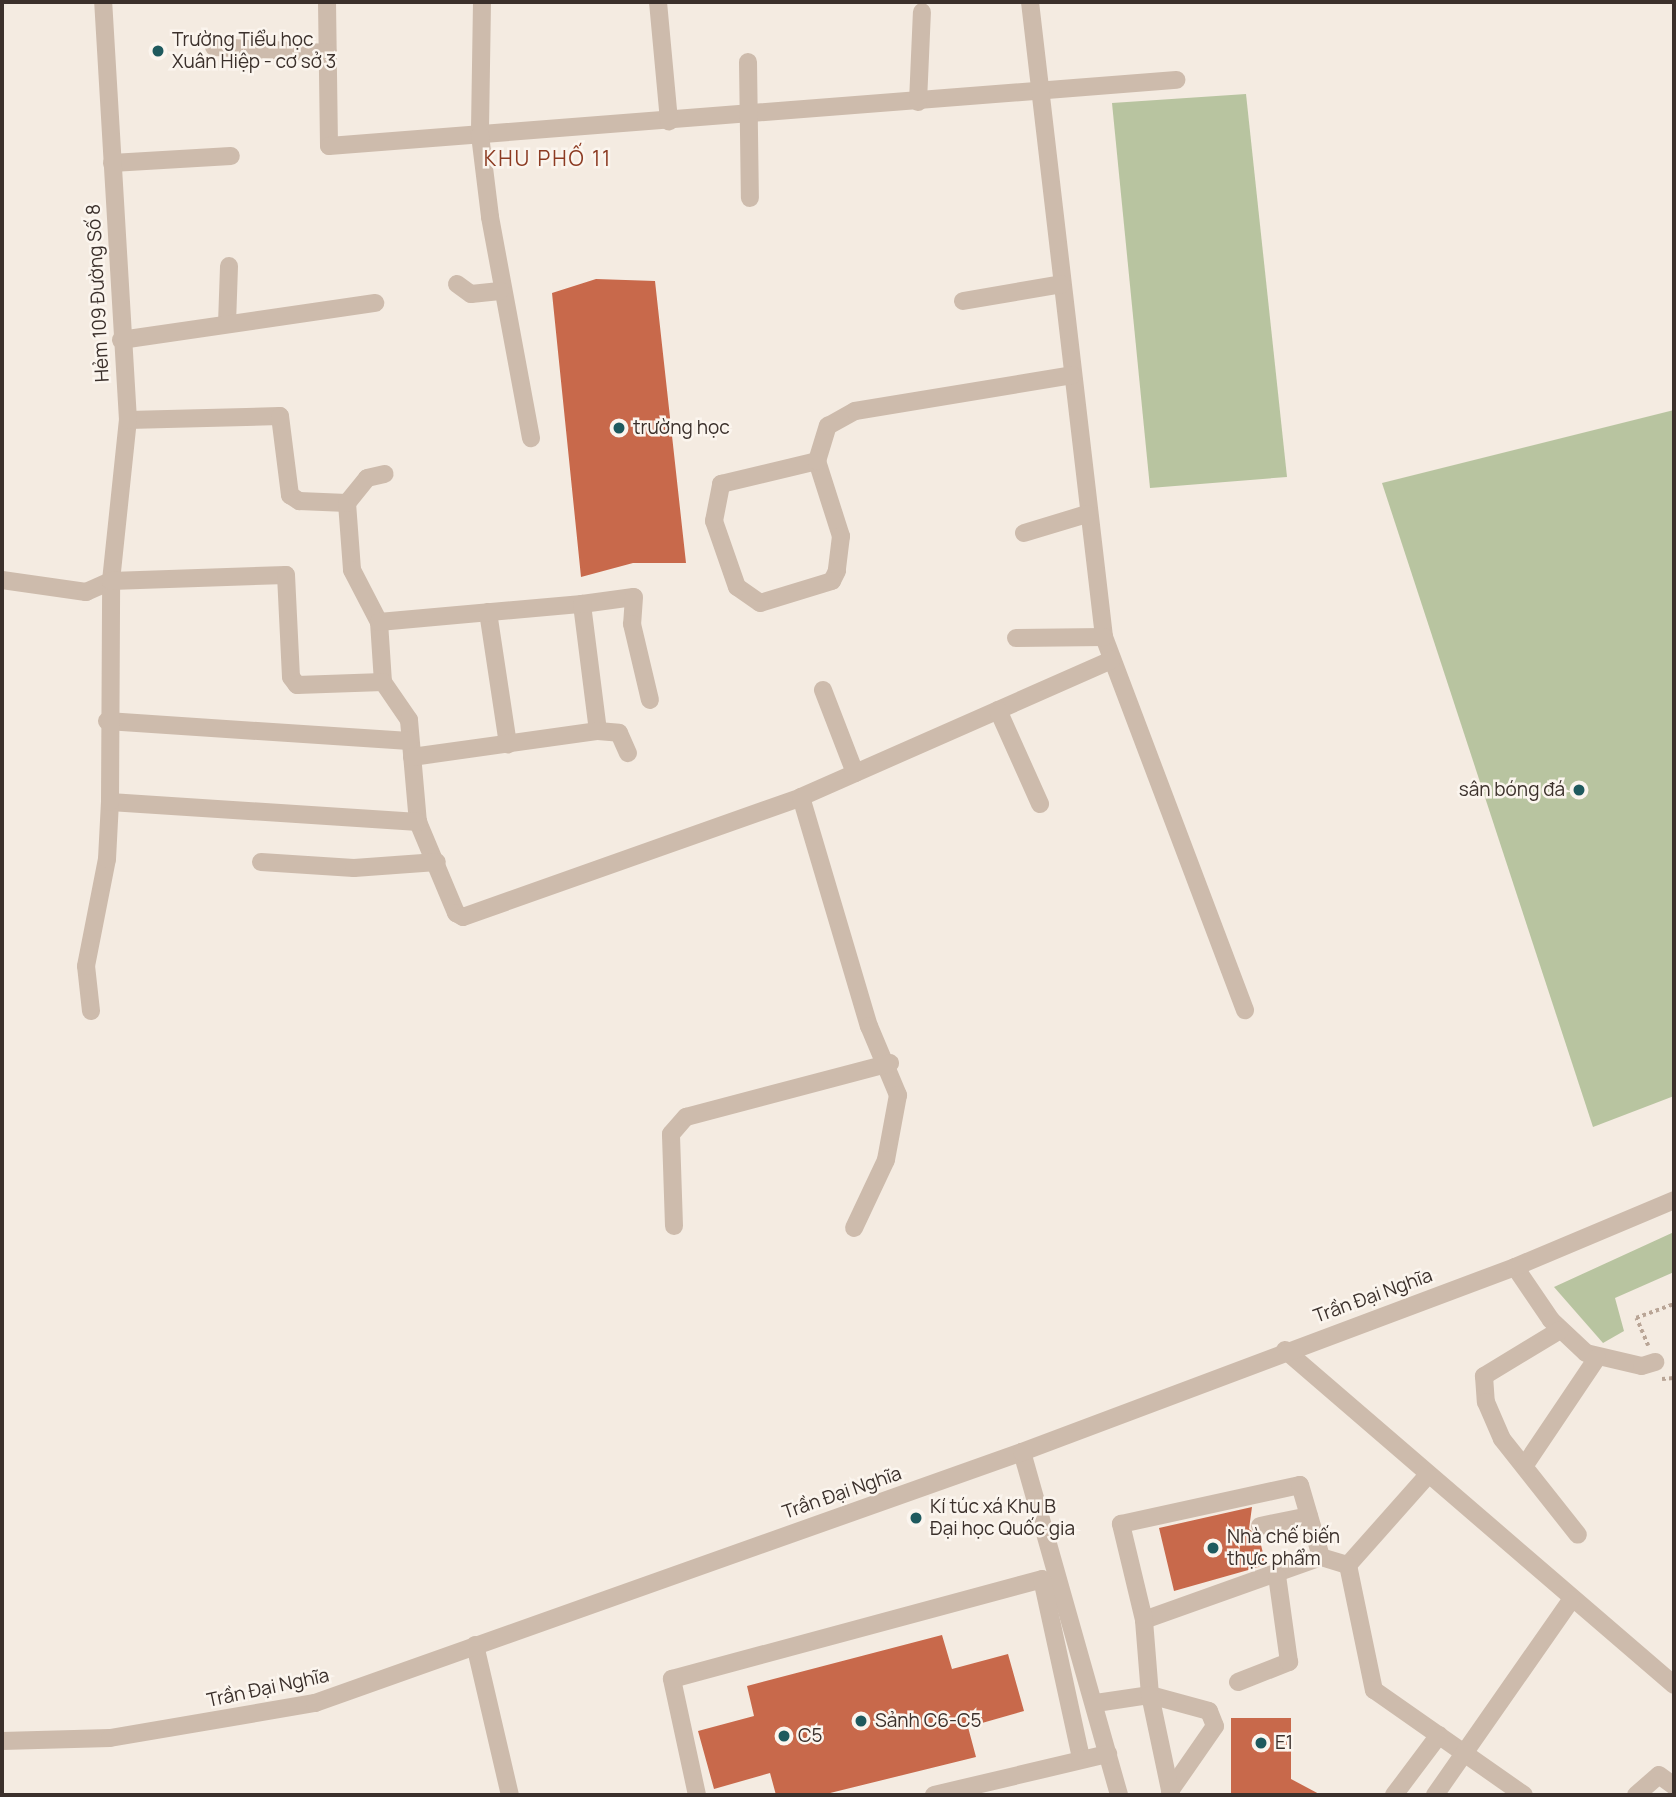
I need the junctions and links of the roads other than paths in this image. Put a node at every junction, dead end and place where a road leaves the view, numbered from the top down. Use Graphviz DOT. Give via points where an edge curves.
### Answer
graph roads {
  1 [pos="103,2"];
  2 [pos="327,2"];
  3 [pos="482,2"];
  4 [pos="658,2"];
  5 [pos="1030,2"];
  6 [pos="922,12"];
  7 [pos="214,47"];
  8 [pos="328,53"];
  9 [pos="748,62"];
  10 [pos="1175,80"];
  11 [pos="1043,92"];
  12 [pos="918,102"];
  13 [pos="744,115"];
  14 [pos="668,121"];
  15 [pos="480,135"];
  16 [pos="231,156"];
  17 [pos="111,163"];
  18 [pos="750,198"];
  19 [pos="229,265"];
  20 [pos="457,284"];
  21 [pos="1062,284"];
  22 [pos="500,291"];
  23 [pos="963,301"];
  24 [pos="375,303"];
  25 [pos="227,324"];
  26 [pos="121,340"];
  27 [pos="1072,375"];
  28 [pos="128,420"];
  29 [pos="531,438"];
  30 [pos="817,461"];
  31 [pos="385,474"];
  32 [pos="346,503"];
  33 [pos="1087,514"];
  34 [pos="1024,533"];
  35 [pos="2,580"];
  36 [pos="111,581"];
  37 [pos="582,604"];
  38 [pos="488,612"];
  39 [pos="379,622"];
  40 [pos="1104,637"];
  41 [pos="1016,638"];
  42 [pos="1112,660"];
  43 [pos="383,682"];
  44 [pos="823,690"];
  45 [pos="650,700"];
  46 [pos="998,710"];
  47 [pos="107,721"];
  48 [pos="597,731"];
  49 [pos="508,744"];
  50 [pos="410,749"];
  51 [pos="628,753"];
  52 [pos="855,773"];
  53 [pos="801,797"];
  54 [pos="110,802"];
  55 [pos="1040,804"];
  56 [pos="418,822"];
  57 [pos="261,862"];
  58 [pos="437,862"];
  59 [pos="1245,1010"];
  60 [pos="91,1011"];
  61 [pos="890,1063"];
  62 [pos="1674,1200"];
  63 [pos="674,1226"];
  64 [pos="854,1228"];
  65 [pos="1515,1267"];
  66 [pos="1560,1330"];
  67 [pos="1285,1350"];
  68 [pos="1597,1358"];
  69 [pos="1656,1362"];
  70 [pos="1022,1452"];
  71 [pos="1525,1465"];
  72 [pos="1426,1477"];
  73 [pos="1309,1516"];
  74 [pos="1260,1526"];
  75 [pos="1578,1535"];
  76 [pos="1321,1557"];
  77 [pos="1348,1564"];
  78 [pos="1277,1576"];
  79 [pos="1571,1600"];
  80 [pos="1144,1620"];
  81 [pos="475,1645"];
  82 [pos="1238,1682"];
  83 [pos="1674,1685"];
  84 [pos="1150,1695"];
  85 [pos="1097,1703"];
  86 [pos="1438,1735"];
  87 [pos="2,1741"];
  88 [pos="1463,1753"];
  89 [pos="1108,1754"];
  90 [pos="1081,1758"];
  91 [pos="1674,1786"];
  92 [pos="1170,1793"];
  93 [pos="509,1795"];
  94 [pos="696,1795"];
  95 [pos="934,1795"];
  96 [pos="1119,1795"];
  97 [pos="1394,1795"];
  98 [pos="1435,1795"];
  99 [pos="1523,1795"];
  100 [pos="1636,1795"];
  1 -- 17 [label="street, Hẻm 109 Đường Số 8"];
  2 -- 8 [label="street"];
  3 -- 15 [label="street"];
  4 -- 14 [label="street"];
  5 -- 11 [label="street"];
  6 -- 12 [label="street"];
  7 -- 8 [label="street"];
  8 -- 15 [label="street" via="329,146"];
  9 -- 13 [label="street"];
  10 -- 11 [label="street"];
  11 -- 12 [label="street"];
  11 -- 21 [label="street"];
  12 -- 13 [label="street"];
  13 -- 14 [label="street"];
  13 -- 18 [label="street"];
  14 -- 15 [label="street"];
  15 -- 22 [label="street"];
  16 -- 17 [label="street"];
  17 -- 26 [label="street, Hẻm 109 Đường Số 8"];
  19 -- 25 [label="street"];
  20 -- 22 [label="street" via="471,294"];
  21 -- 23 [label="street"];
  21 -- 27 [label="street"];
  22 -- 29 [label="street"];
  24 -- 25 [label="street"];
  25 -- 26 [label="street"];
  26 -- 28 [label="street, Hẻm 109 Đường Số 8"];
  27 -- 30 [label="street" via="856,411 828,425"];
  27 -- 33 [label="street"];
  28 -- 32 [label="street" via="280,416 290,495 299,502"];
  28 -- 36 [label="street, Hẻm 109 Đường Số 8"];
  30 -- 30 [label="street" via="721,484 714,521 737,587 760,603 832,581 837,571 841,536"];
  31 -- 32 [label="street" via="367,478"];
  32 -- 39 [label="street" via="352,570"];
  33 -- 34 [label="street"];
  33 -- 40 [label="street"];
  35 -- 36 [label="street" via="86,593"];
  36 -- 43 [label="street" via="286,575 291,677 297,685"];
  36 -- 47 [label="street, Hẻm 109 Đường Số 8"];
  37 -- 38 [label="street"];
  37 -- 45 [label="street" via="634,597 632,624"];
  37 -- 48 [label="street"];
  38 -- 39 [label="street"];
  38 -- 49 [label="street"];
  39 -- 43 [label="street"];
  40 -- 41 [label="street"];
  40 -- 42 [label="street"];
  42 -- 46 [label="street"];
  42 -- 59 [label="street"];
  43 -- 50 [label="street" via="409,720"];
  44 -- 52 [label="street"];
  46 -- 52 [label="street"];
  46 -- 55 [label="street"];
  47 -- 50 [label="street"];
  47 -- 54 [label="street, Hẻm 109 Đường Số 8"];
  48 -- 49 [label="street"];
  48 -- 51 [label="street" via="619,733"];
  49 -- 50 [label="street"];
  50 -- 56 [label="street"];
  52 -- 53 [label="street"];
  53 -- 58 [label="street" via="463,917 456,913"];
  53 -- 61 [label="street" via="869,1026"];
  54 -- 56 [label="street"];
  54 -- 60 [label="street, Hẻm 109 Đường Số 8" via="107,859 86,966"];
  56 -- 58 [label="street"];
  57 -- 58 [label="street" via="354,867"];
  61 -- 63 [label="street" via="686,1117 671,1134"];
  61 -- 64 [label="street" via="898,1095 886,1160"];
  62 -- 65 [label="street, Trần Đại Nghĩa"];
  65 -- 66 [label="street"];
  65 -- 67 [label="street, Trần Đại Nghĩa"];
  66 -- 68 [label="street"];
  66 -- 71 [label="street" via="1483,1376 1486,1402 1502,1439"];
  67 -- 70 [label="street, Trần Đại Nghĩa"];
  67 -- 72 [label="street"];
  68 -- 69 [label="street"];
  68 -- 71 [label="street"];
  70 -- 81 [label="street, Trần Đại Nghĩa"];
  70 -- 85 [label="street"];
  71 -- 75 [label="street"];
  72 -- 77 [label="street"];
  72 -- 79 [label="street"];
  73 -- 74 [label="street"];
  73 -- 76 [label="street"];
  73 -- 80 [label="street" via="1300,1485 1121,1524"];
  76 -- 77 [label="street"];
  76 -- 78 [label="street"];
  77 -- 86 [label="street" via="1374,1690"];
  78 -- 80 [label="street"];
  78 -- 82 [label="street" via="1289,1662"];
  79 -- 83 [label="street"];
  79 -- 88 [label="street"];
  80 -- 84 [label="street"];
  81 -- 87 [label="street, Trần Đại Nghĩa" via="315,1703 110,1738"];
  81 -- 93 [label="street"];
  84 -- 85 [label="street"];
  84 -- 92 [label="street"];
  84 -- 92 [label="street" via="1209,1711 1215,1727"];
  85 -- 89 [label="street"];
  86 -- 88 [label="street"];
  86 -- 97 [label="street"];
  88 -- 98 [label="street"];
  88 -- 99 [label="street"];
  89 -- 90 [label="street"];
  89 -- 96 [label="street"];
  90 -- 94 [label="street" via="1042,1579 672,1679"];
  90 -- 95 [label="street"];
  91 -- 100 [label="street" via="1658,1774"];
}
